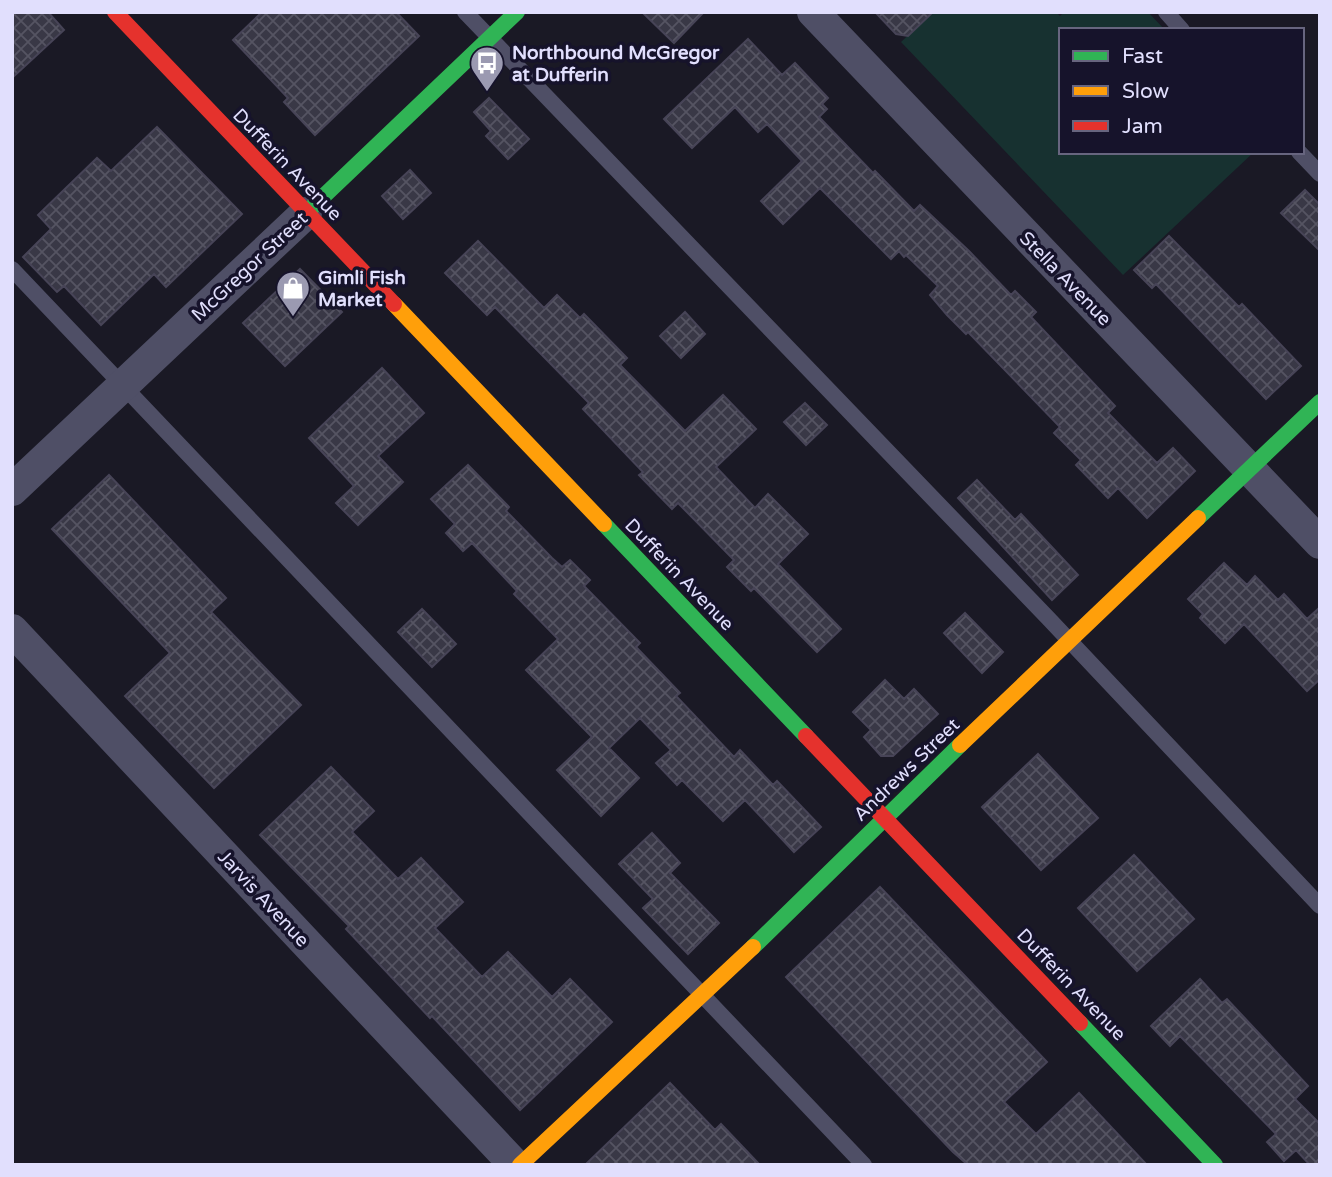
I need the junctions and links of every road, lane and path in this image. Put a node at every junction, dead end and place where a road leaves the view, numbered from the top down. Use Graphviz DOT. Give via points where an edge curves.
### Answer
graph roads {
  1 [pos="115,12"];
  2 [pos="466,12"];
  3 [pos="517,12"];
  4 [pos="813,12"];
  5 [pos="1166,12"];
  6 [pos="1180,28"];
  7 [pos="490,38"];
  8 [pos="1301,154"];
  9 [pos="1320,174"];
  10 [pos="306,213"];
  11 [pos="12,269"];
  12 [pos="122,386"];
  13 [pos="1320,402"];
  14 [pos="1249,469"];
  15 [pos="12,490"];
  16 [pos="1320,543"];
  17 [pos="12,630"];
  18 [pos="1070,642"];
  19 [pos="884,817"];
  20 [pos="1320,906"];
  21 [pos="702,996"];
  22 [pos="517,1165"];
  23 [pos="864,1165"];
  24 [pos="1214,1165"];
  1 -- 10 [label="main road, Dufferin Avenue"];
  2 -- 7 [label="lane"];
  3 -- 7 [label="main road, McGregor Street"];
  4 -- 14 [label="street, Stella Avenue"];
  5 -- 6 [label="lane"];
  7 -- 10 [label="main road, McGregor Street"];
  7 -- 18 [label="lane"];
  8 -- 9 [label="lane"];
  10 -- 12 [label="street, McGregor Street"];
  10 -- 19 [label="main road, Dufferin Avenue"];
  11 -- 12 [label="lane"];
  12 -- 15 [label="street, McGregor Street"];
  12 -- 21 [label="lane"];
  13 -- 14 [label="main road, Andrews Street"];
  14 -- 16 [label="street, Stella Avenue"];
  14 -- 18 [label="main road, Andrews Street"];
  17 -- 22 [label="street, Jarvis Avenue"];
  18 -- 19 [label="main road, Andrews Street"];
  18 -- 20 [label="lane"];
  19 -- 21 [label="main road, Andrews Street"];
  19 -- 24 [label="main road, Dufferin Avenue"];
  21 -- 22 [label="main road, Andrews Street"];
  21 -- 23 [label="lane"];
}
